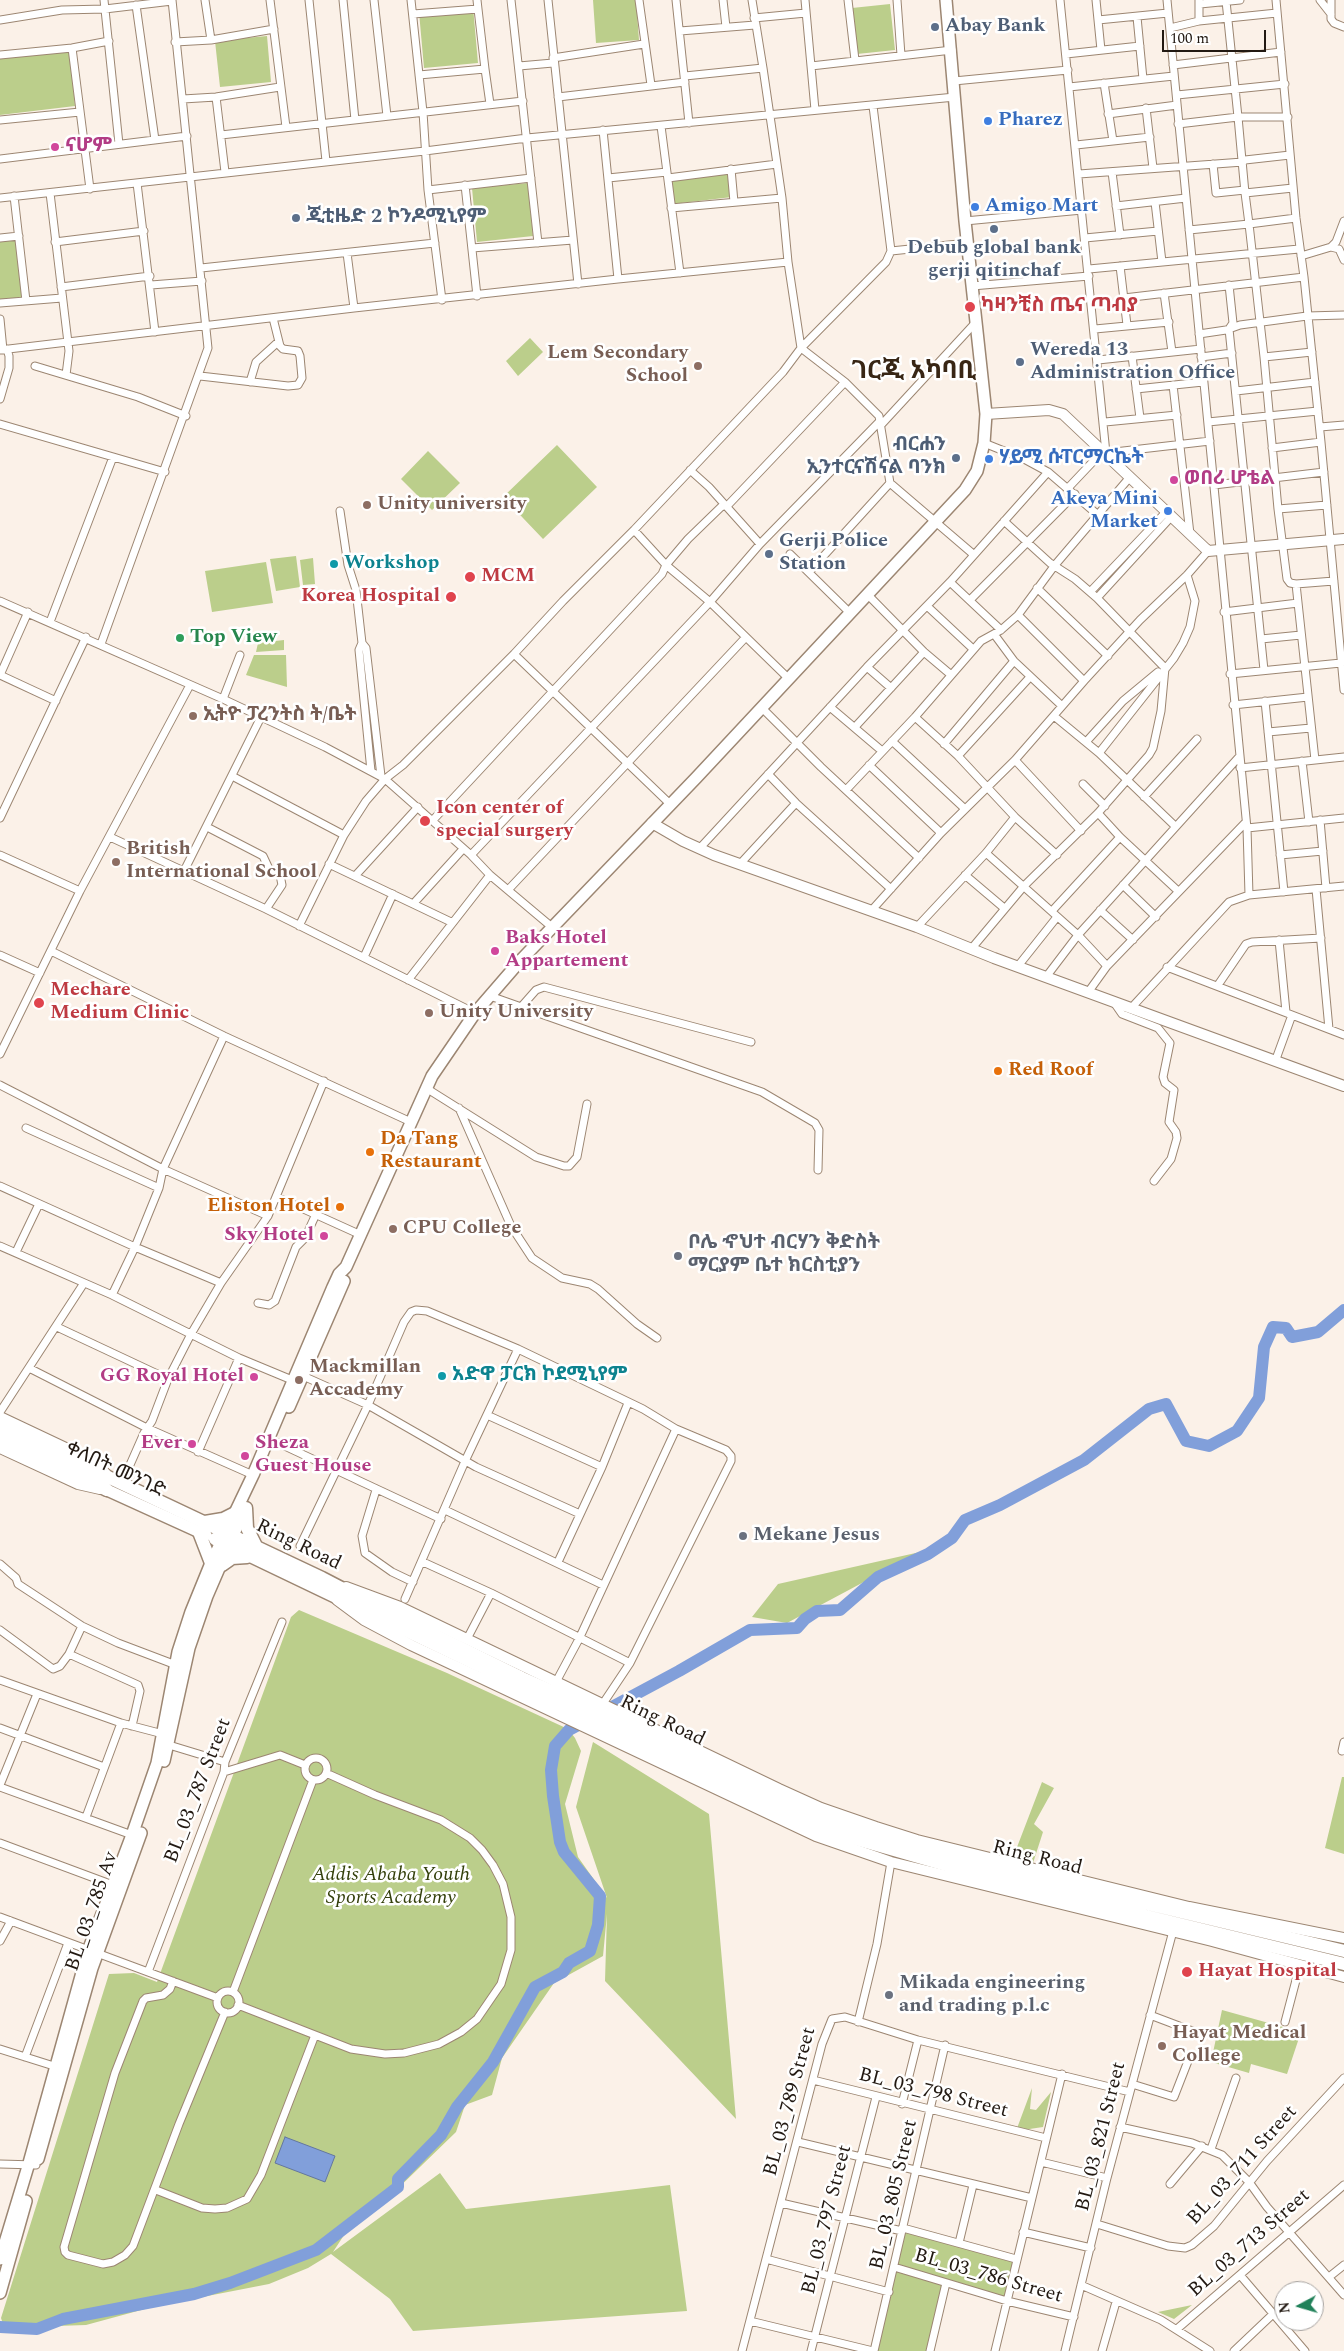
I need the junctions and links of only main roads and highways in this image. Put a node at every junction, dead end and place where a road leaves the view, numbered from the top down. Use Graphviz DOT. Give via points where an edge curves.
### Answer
graph roads {
  1 [pos="946,0"];
  2 [pos="298,1378"];
  3 [pos="0,1426"];
  4 [pos="0,1438"];
  5 [pos="108,1484"];
  6 [pos="241,1510"];
  7 [pos="202,1527"];
  8 [pos="225,1539"];
  9 [pos="253,1552"];
  10 [pos="216,1564"];
  11 [pos="334,1591"];
  12 [pos="598,1714"];
  13 [pos="93,1952"];
  14 [pos="1344,1952"];
  15 [pos="1344,1964"];
  16 [pos="33,2164"];
  17 [pos="0,2259"];
  18 [pos="0,2293"];
  1 -- 2 [label="main road" via="986,414 984,443 977,471 850,613 475,1013 426,1088 346,1268 338,1274"];
  2 -- 6 [label="main road" via="274,1441"];
  2 -- 6 [label="main road" via="253,1475"];
  3 -- 5 [label="highway, Ring Road"];
  4 -- 5 [label="highway, ቀለበት መንገድ"];
  5 -- 7 [label="main road, ቀለበት መንገድ"];
  5 -- 7 [label="highway, Ring Road" via="122,1483"];
  6 -- 7 [label="highway"];
  6 -- 8 [label="main road, BL_03_785 Av"];
  6 -- 9 [label="highway"];
  7 -- 8 [label="highway, Ring Road"];
  7 -- 10 [label="highway"];
  8 -- 9 [label="highway, Ring Road"];
  8 -- 10 [label="main road, BL_03_785 Av"];
  9 -- 10 [label="highway"];
  9 -- 11 [label="highway, Ring Road"];
  10 -- 13 [label="main road, BL_03_785 Av" via="189,1648 169,1745 141,1834"];
  10 -- 13 [label="main road, BL_03_785 Av" via="191,1612 176,1665 156,1763"];
  11 -- 12 [label="highway, Ring Road"];
  11 -- 12 [label="highway, Ring Road" via="573,1716"];
  12 -- 14 [label="highway, Ring Road" via="794,1806 862,1832 1001,1870"];
  12 -- 15 [label="highway, Ring Road" via="775,1808 835,1832 998,1880"];
  13 -- 16 [label="main road, BL_03_785 Av"];
  13 -- 16 [label="main road, BL_03_785 Av" via="57,2067"];
  16 -- 17 [label="main road, BL_03_785 Av"];
  16 -- 18 [label="main road, BL_03_785 Av"];
}
